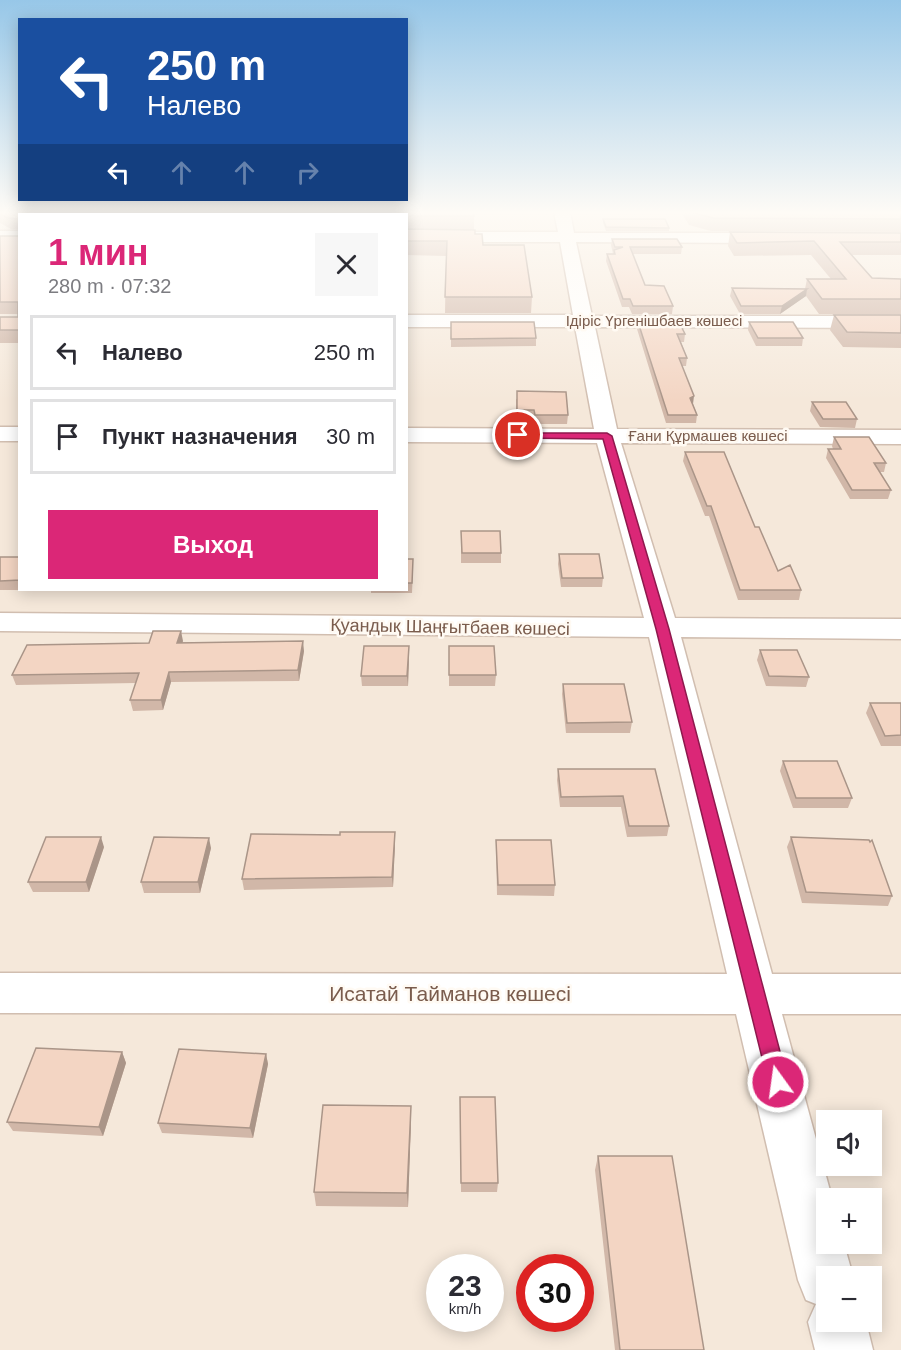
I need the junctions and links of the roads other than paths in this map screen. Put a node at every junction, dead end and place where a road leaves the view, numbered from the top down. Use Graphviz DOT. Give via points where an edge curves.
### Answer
graph roads {
  1 [pos="573,275"];
  2 [pos="408,321"];
  3 [pos="582,321"];
  4 [pos="901,322"];
  5 [pos="0,434"];
  6 [pos="18,434"];
  7 [pos="408,435"];
  8 [pos="607,436"];
  9 [pos="901,436"];
  10 [pos="0,622"];
  11 [pos="663,629"];
  12 [pos="901,629"];
  13 [pos="0,993"];
  14 [pos="756,994"];
  15 [pos="901,994"];
  16 [pos="823,1266"];
  17 [pos="840,1332"];
  18 [pos="844,1350"];
  1 -- 3 [label="street"];
  2 -- 3 [label="street, Ідіріс Үргенішбаев көшесі"];
  3 -- 4 [label="street, Ідіріс Үргенішбаев көшесі"];
  3 -- 8 [label="street"];
  5 -- 6 [label="street"];
  7 -- 8 [label="street, Ғани Құрмашев көшесі"];
  8 -- 9 [label="street, Ғани Құрмашев көшесі"];
  8 -- 11 [label="street"];
  10 -- 11 [label="street, Қуандық Шаңғытбаев көшесі"];
  11 -- 12 [label="street, Қуандық Шаңғытбаев көшесі"];
  11 -- 14 [label="street"];
  13 -- 14 [label="street, Исатай Тайманов көшесі"];
  14 -- 15 [label="street, Исатай Тайманов көшесі"];
  14 -- 16 [label="street"];
  17 -- 18 [label="street"];
}
